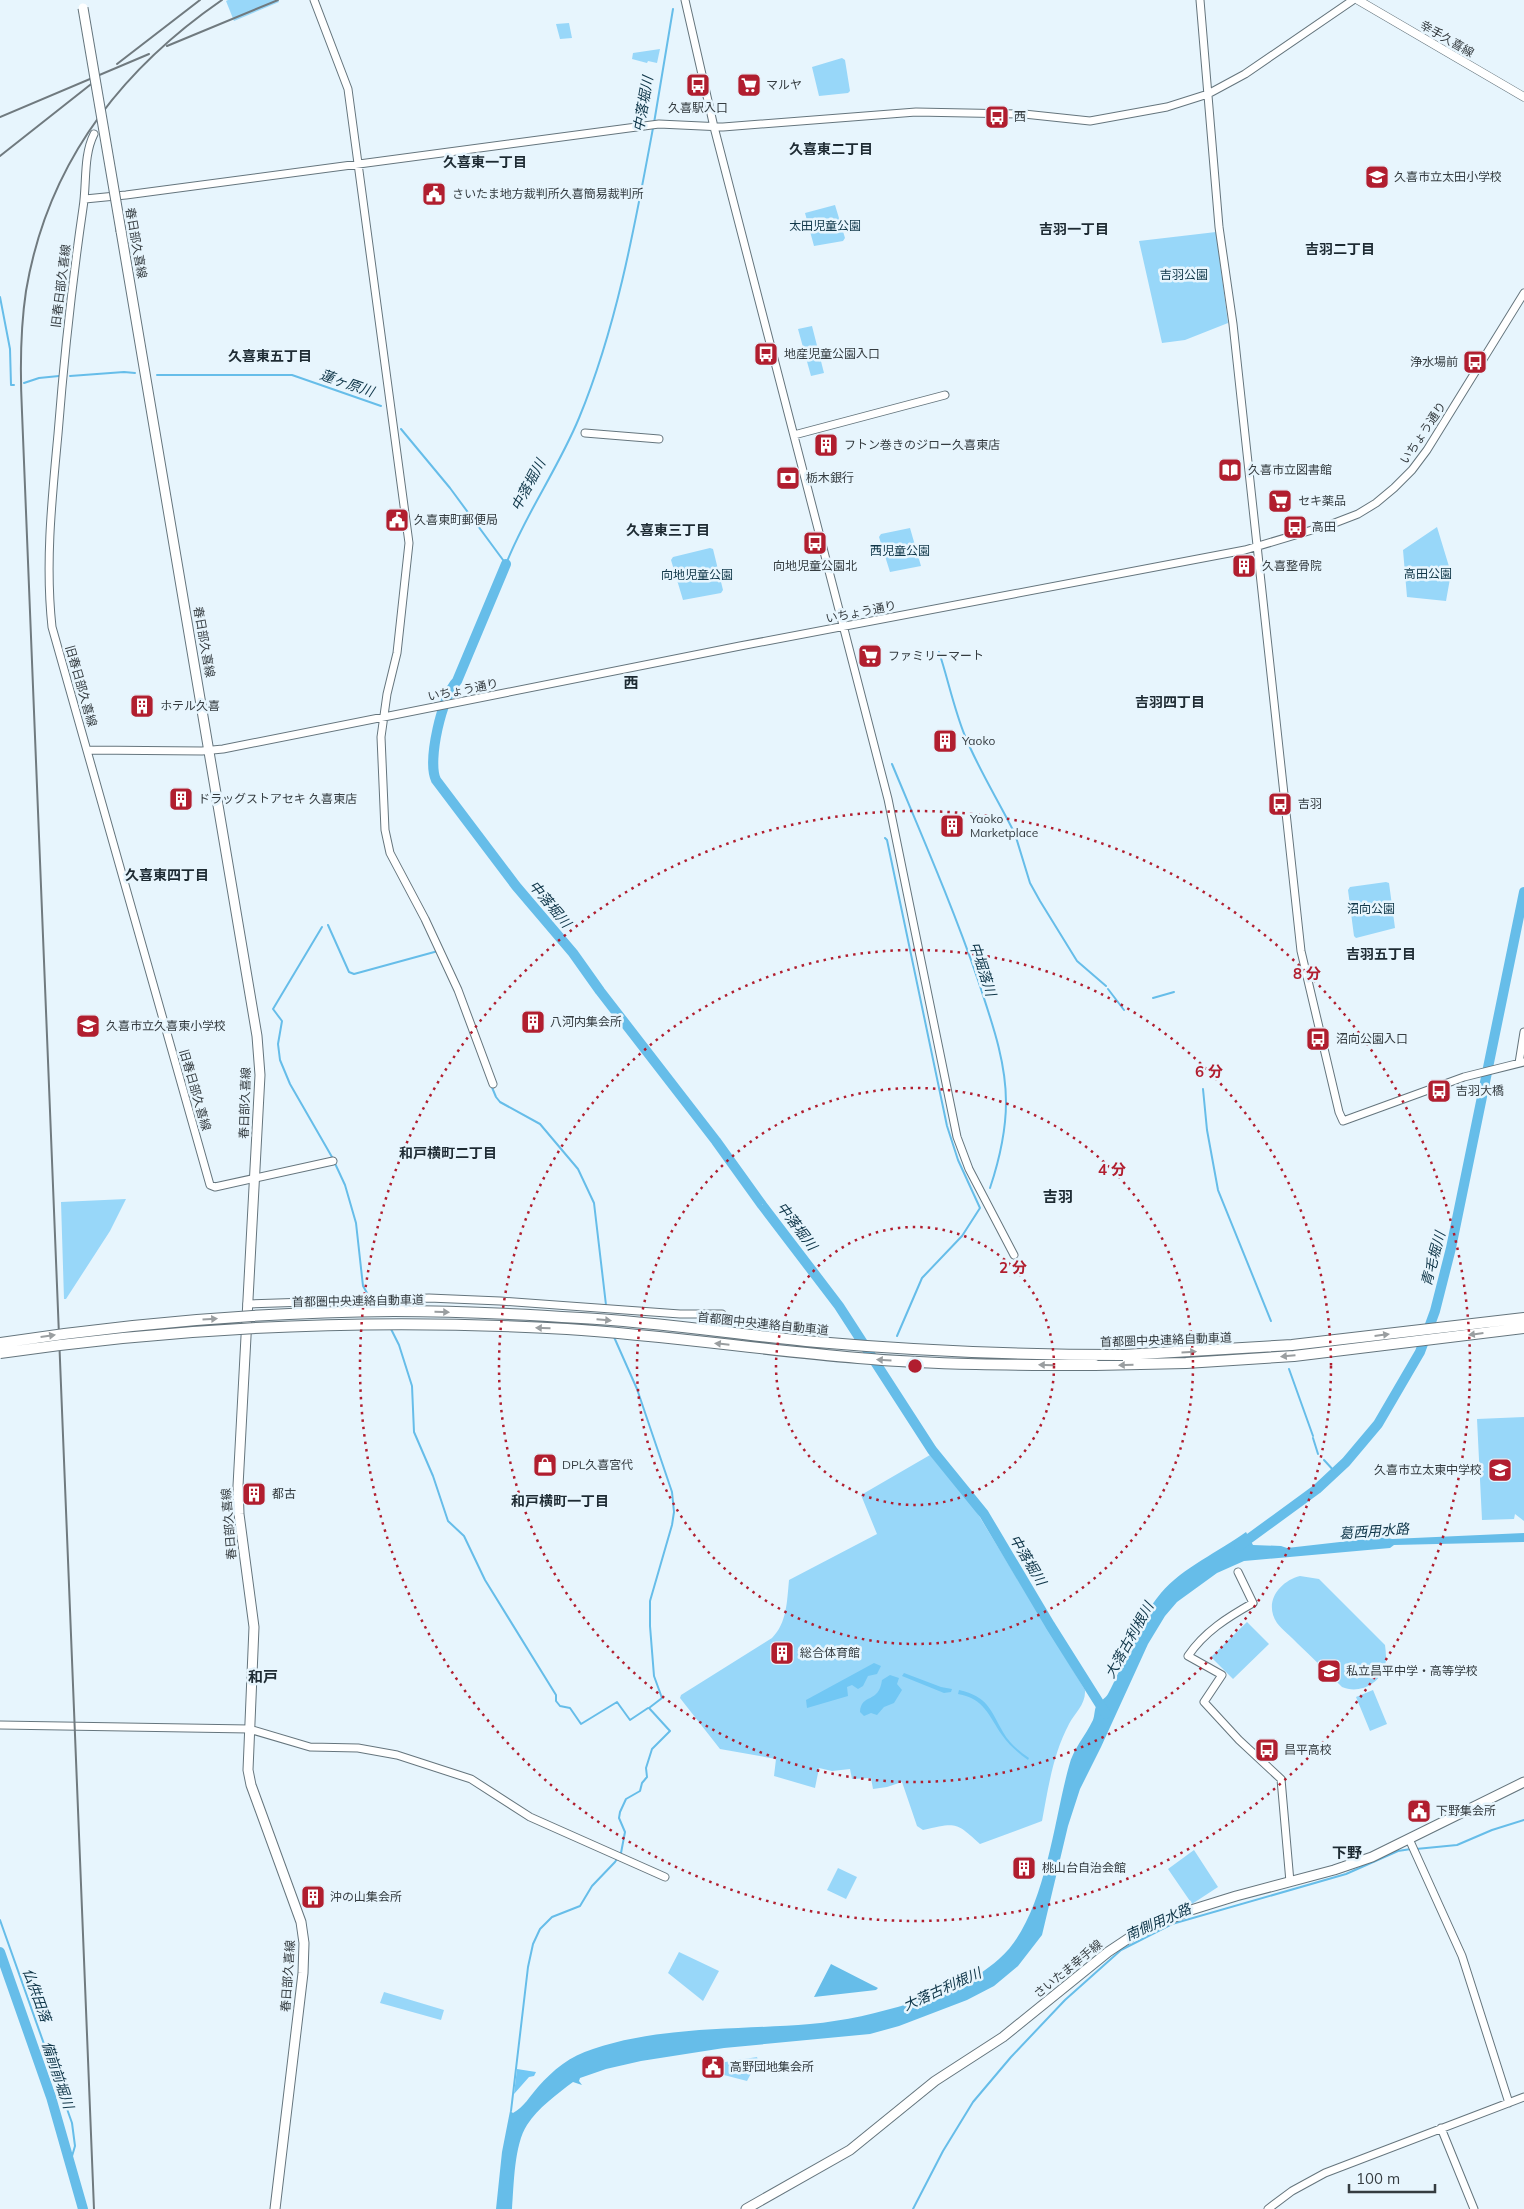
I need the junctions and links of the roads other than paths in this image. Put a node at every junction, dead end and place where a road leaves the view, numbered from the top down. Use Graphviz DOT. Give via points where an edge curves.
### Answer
graph roads {
  1 [pos="314,0"];
  2 [pos="685,0"];
  3 [pos="1200,0"];
  4 [pos="1353,0"];
  5 [pos="1358,0"];
  6 [pos="82,4"];
  7 [pos="1208,94"];
  8 [pos="1524,97"];
  9 [pos="714,127"];
  10 [pos="94,134"];
  11 [pos="358,164"];
  12 [pos="85,199"];
  13 [pos="1524,293"];
  14 [pos="945,395"];
  15 [pos="585,433"];
  16 [pos="794,435"];
  17 [pos="659,439"];
  18 [pos="1257,547"];
  19 [pos="843,626"];
  20 [pos="384,717"];
  21 [pos="88,750"];
  22 [pos="210,751"];
  23 [pos="1524,1032"];
  24 [pos="1522,1063"];
  25 [pos="493,1084"];
  26 [pos="333,1161"];
  27 [pos="254,1178"];
  28 [pos="1014,1255"];
  29 [pos="247,1304"];
  30 [pos="722,1314"];
  31 [pos="1524,1318"];
  32 [pos="1524,1328"];
  33 [pos="0,1343"];
  34 [pos="0,1353"];
  35 [pos="1238,1572"];
  36 [pos="0,1725"];
  37 [pos="250,1729"];
  38 [pos="1524,1782"];
  39 [pos="1409,1839"];
  40 [pos="665,1877"];
  41 [pos="1290,1882"];
  42 [pos="1524,2097"];
  43 [pos="1509,2103"];
  44 [pos="1441,2128"];
  45 [pos="275,2209"];
  46 [pos="746,2209"];
  47 [pos="1268,2209"];
  48 [pos="1474,2209"];
  1 -- 11 [label="street" via="348,89"];
  2 -- 9 [label="street"];
  3 -- 7 [label="street"];
  4 -- 7 [label="street" via="1245,74"];
  5 -- 8 [label="main road, 幸手久喜線"];
  6 -- 22 [label="main road, 春日部久喜線, bridge"];
  7 -- 9 [label="street" via="1167,107 1090,121 1024,114 916,112"];
  7 -- 18 [label="street"];
  9 -- 11 [label="street" via="649,125"];
  9 -- 16 [label="street"];
  10 -- 12 [label="street, 旧春日部久喜線" via="88,152"];
  11 -- 12 [label="street"];
  11 -- 20 [label="street" via="410,543 397,653"];
  12 -- 21 [label="street, 旧春日部久喜線" via="64,352 49,556 52,627"];
  13 -- 18 [label="street, いちょう通り" via="1427,450 1394,488 1369,508 1348,519"];
  14 -- 16 [label="street"];
  15 -- 17 [label="street"];
  16 -- 19 [label="street"];
  18 -- 19 [label="street, いちょう通り" via="1218,557"];
  18 -- 24 [label="street" via="1300,951 1343,1121 1469,1076"];
  19 -- 20 [label="street, いちょう通り"];
  19 -- 28 [label="street" via="888,799 957,1137 969,1169"];
  20 -- 22 [label="street, いちょう通り"];
  20 -- 25 [label="street" via="382,804 388,844 458,990"];
  21 -- 22 [label="street, いちょう通り"];
  21 -- 27 [label="street, 旧春日部久喜線" via="210,1185 215,1187"];
  22 -- 27 [label="main road, 春日部久喜線" via="257,1036 260,1075"];
  23 -- 24 [label="street"];
  26 -- 27 [label="street"];
  27 -- 29 [label="main road, 春日部久喜線"];
  29 -- 30 [label="street" via="429,1298"];
  29 -- 37 [label="main road, 春日部久喜線" via="238,1501 254,1627"];
  33 -- 31 [label="highway, 首都圏中央連絡自動車道, one-way, bridge" via="114,1327 196,1320 398,1311 583,1318 895,1349 1123,1355 1292,1345"];
  32 -- 34 [label="highway, 首都圏中央連絡自動車道, one-way, bridge" via="1294,1356 1186,1364 1095,1366 859,1358 647,1335 456,1325 239,1329 120,1338"];
  35 -- 41 [label="street" via="1253,1603 1209,1631 1188,1656 1222,1675 1204,1702 1281,1779"];
  36 -- 37 [label="street"];
  37 -- 40 [label="street" via="310,1747 379,1751 456,1773 530,1817"];
  37 -- 45 [label="main road, 春日部久喜線" via="247,1756 251,1785 297,1908 304,1943"];
  38 -- 39 [label="main road, さいたま幸手線"];
  39 -- 41 [label="main road, さいたま幸手線" via="1372,1857"];
  39 -- 43 [label="street" via="1462,1956"];
  41 -- 46 [label="main road, さいたま幸手線" via="1191,1910 1123,1941 1003,2037 935,2081 850,2150"];
  42 -- 43 [label="street"];
  43 -- 44 [label="street"];
  44 -- 47 [label="street" via="1310,2180"];
  44 -- 48 [label="street"];
}
